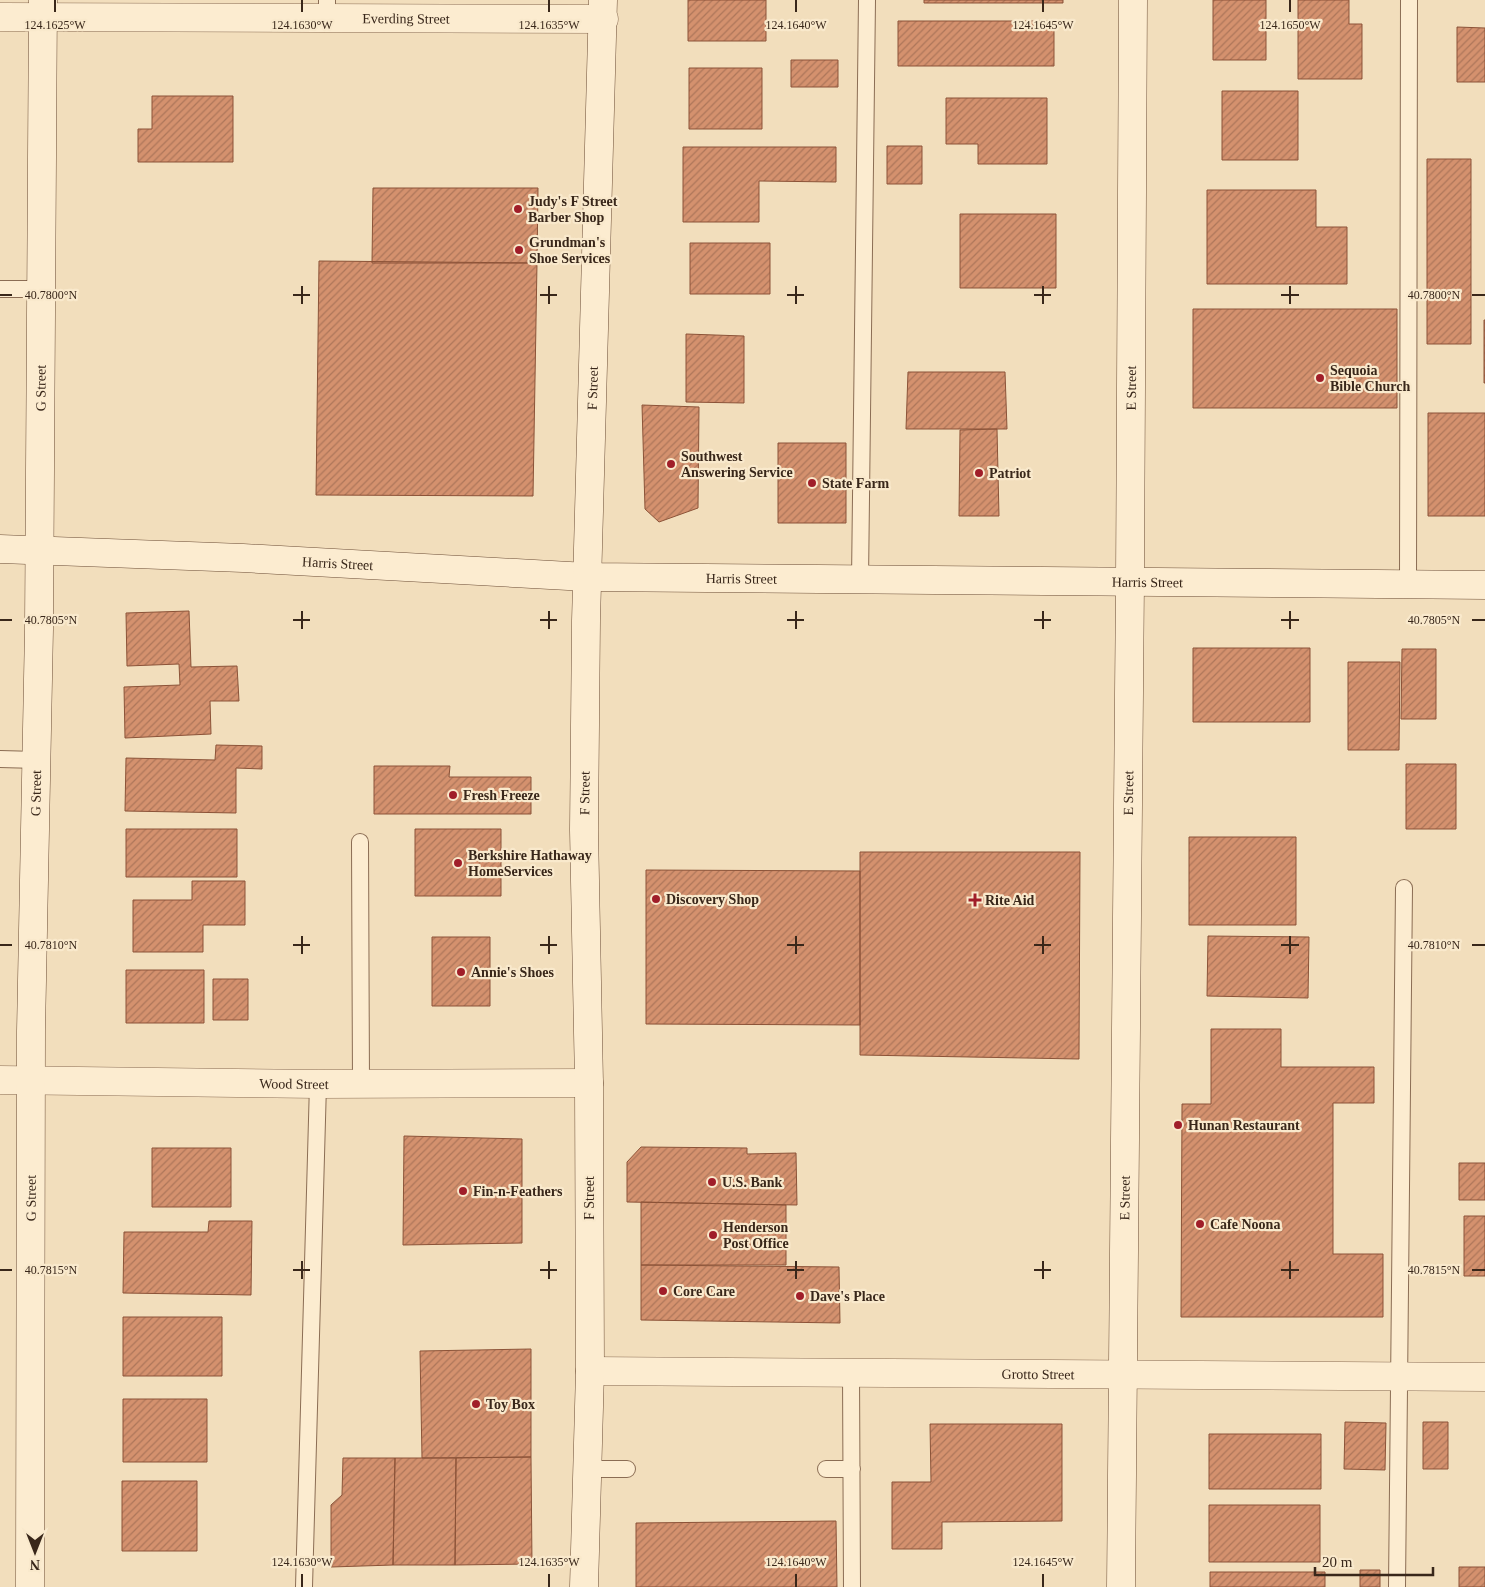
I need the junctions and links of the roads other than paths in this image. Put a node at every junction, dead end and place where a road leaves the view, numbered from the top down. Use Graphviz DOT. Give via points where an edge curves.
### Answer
graph roads {
  1 [pos="867,0"];
  2 [pos="1133,0"];
  3 [pos="1409,0"];
  4 [pos="43,8"];
  5 [pos="327,9"];
  6 [pos="603,10"];
  7 [pos="0,17"];
  8 [pos="41,288"];
  9 [pos="0,289"];
  10 [pos="0,549"];
  11 [pos="38,549"];
  12 [pos="587,577"];
  13 [pos="860,580"];
  14 [pos="1130,582"];
  15 [pos="1408,585"];
  16 [pos="1485,585"];
  17 [pos="0,759"];
  18 [pos="37,760"];
  19 [pos="360,842"];
  20 [pos="1404,888"];
  21 [pos="0,1080"];
  22 [pos="32,1080"];
  23 [pos="589,1083"];
  24 [pos="318,1084"];
  25 [pos="362,1084"];
  26 [pos="590,1371"];
  27 [pos="850,1372"];
  28 [pos="1124,1375"];
  29 [pos="1398,1376"];
  30 [pos="1485,1377"];
  31 [pos="587,1469"];
  32 [pos="627,1469"];
  33 [pos="826,1469"];
  34 [pos="852,1469"];
  35 [pos="30,1587"];
  36 [pos="304,1587"];
  37 [pos="584,1587"];
  38 [pos="852,1587"];
  39 [pos="1121,1587"];
  40 [pos="1397,1587"];
  1 -- 13 [label="lane"];
  2 -- 14 [label="street, E Street"];
  3 -- 15 [label="lane"];
  4 -- 5 [label="street, Everding Street"];
  4 -- 7 [label="street, Everding Street"];
  4 -- 8 [label="street, G Street"];
  5 -- 6 [label="street, Everding Street"];
  6 -- 12 [label="street, F Street"];
  8 -- 9 [label="lane"];
  8 -- 11 [label="street, G Street"];
  10 -- 11 [label="street, Harris Street"];
  11 -- 12 [label="street, Harris Street"];
  11 -- 18 [label="street, G Street"];
  12 -- 13 [label="street, Harris Street"];
  12 -- 23 [label="street, F Street" via="584,830"];
  13 -- 14 [label="street, Harris Street"];
  14 -- 15 [label="street, Harris Street"];
  14 -- 28 [label="street, E Street"];
  15 -- 16 [label="street, Harris Street"];
  17 -- 18 [label="lane"];
  18 -- 22 [label="street, G Street"];
  19 -- 25 [label="lane"];
  20 -- 29 [label="lane"];
  21 -- 22 [label="street, Wood Street"];
  22 -- 24 [label="street, Wood Street"];
  22 -- 35 [label="street, G Street"];
  23 -- 25 [label="street, Wood Street"];
  23 -- 26 [label="street, F Street"];
  24 -- 25 [label="street, Wood Street"];
  24 -- 36 [label="lane"];
  26 -- 27 [label="street, Grotto Street"];
  26 -- 31 [label="street, F Street"];
  27 -- 28 [label="street, Grotto Street"];
  27 -- 34 [label="lane"];
  28 -- 29 [label="street, Grotto Street"];
  28 -- 39 [label="street, E Street"];
  29 -- 30 [label="street, Grotto Street"];
  29 -- 40 [label="lane"];
  31 -- 32 [label="lane"];
  31 -- 37 [label="street, F Street"];
  33 -- 34 [label="lane"];
  34 -- 38 [label="lane"];
}
